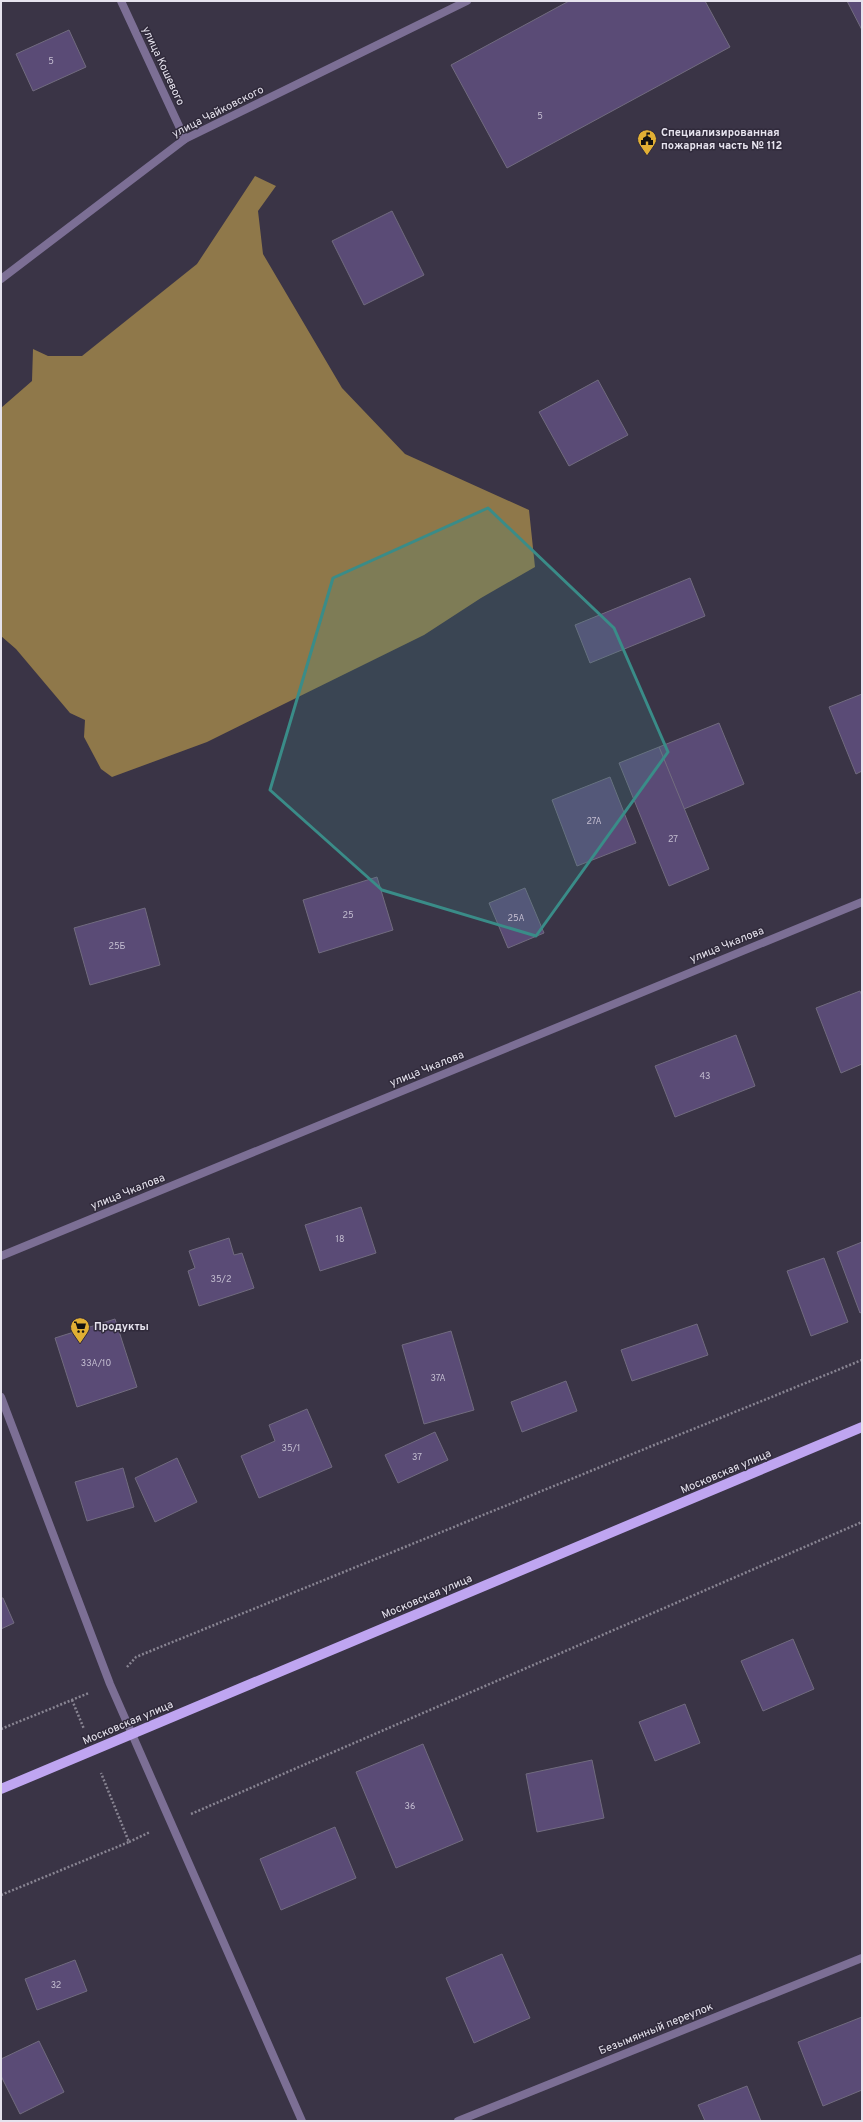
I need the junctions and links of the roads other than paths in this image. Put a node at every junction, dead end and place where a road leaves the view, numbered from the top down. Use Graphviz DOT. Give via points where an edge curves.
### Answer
graph roads {
  1 [pos="122,1"];
  2 [pos="468,1"];
  3 [pos="185,139"];
  4 [pos="1,279"];
  5 [pos="862,902"];
  6 [pos="1,1256"];
  7 [pos="1,1397"];
  8 [pos="862,1427"];
  9 [pos="133,1734"];
  10 [pos="1,1789"];
  11 [pos="862,1958"];
  12 [pos="302,2121"];
  13 [pos="458,2121"];
  1 -- 3 [label="street, улица Кошевого"];
  2 -- 3 [label="street, улица Чайковского"];
  3 -- 4 [label="street, улица Чайковского"];
  5 -- 6 [label="street, улица Чкалова"];
  7 -- 9 [label="street" via="110,1684"];
  8 -- 9 [label="main road, Московская улица"];
  9 -- 10 [label="main road, Московская улица"];
  9 -- 12 [label="street"];
  11 -- 13 [label="street, Безымянный переулок"];
}
